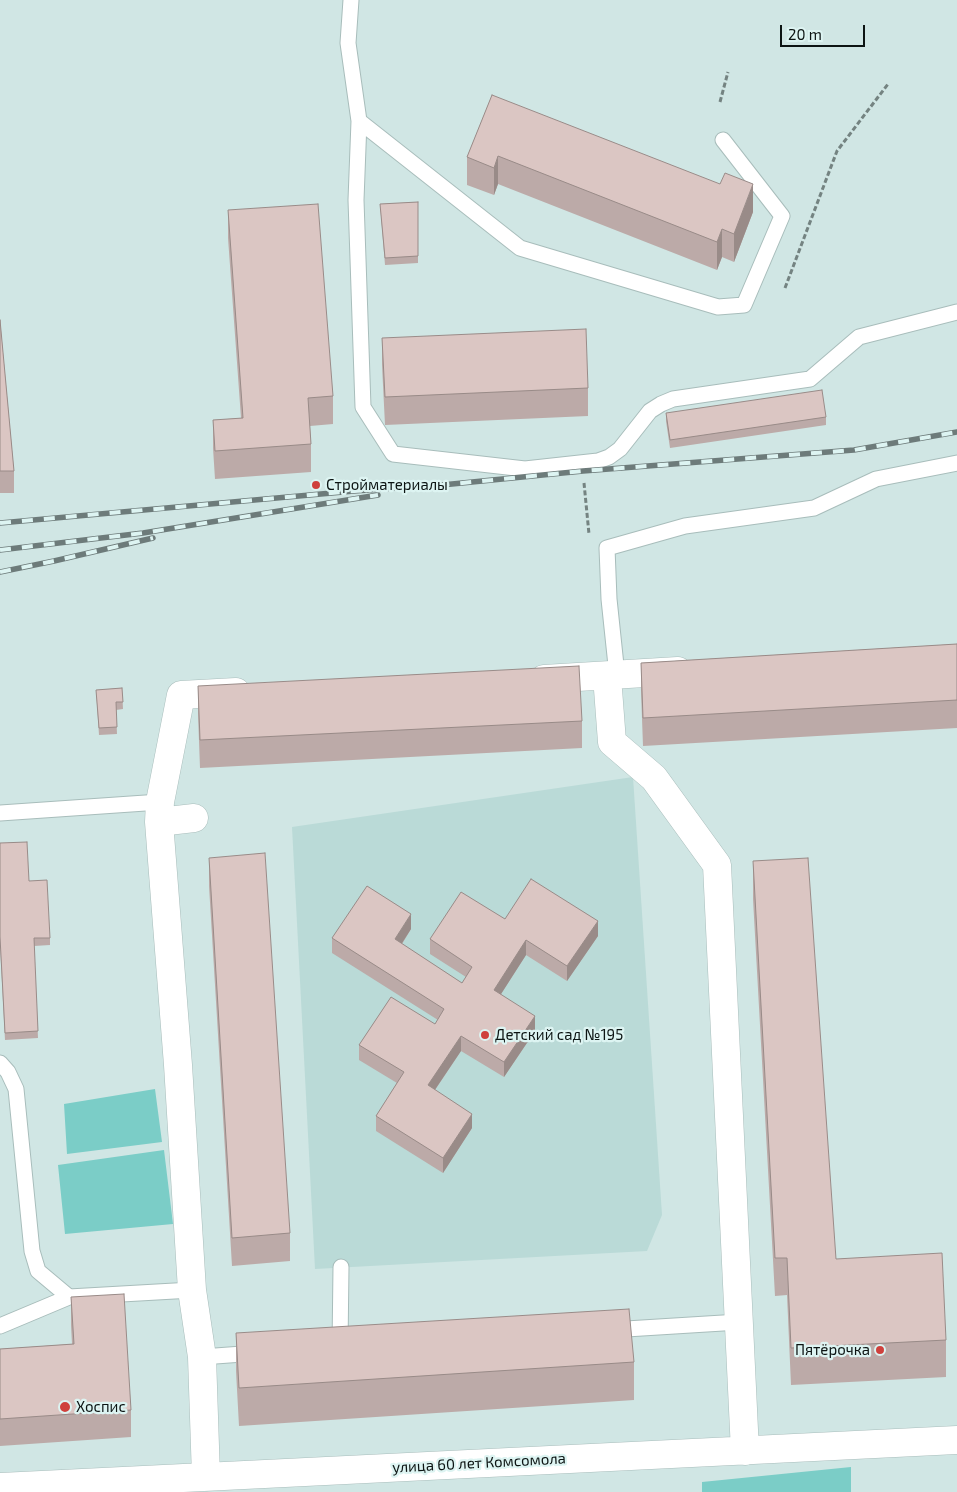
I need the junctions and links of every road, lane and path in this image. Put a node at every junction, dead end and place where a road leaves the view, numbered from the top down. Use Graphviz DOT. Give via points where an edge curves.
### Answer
graph roads {
  1 [pos="351,0"];
  2 [pos="728,72"];
  3 [pos="888,84"];
  4 [pos="720,102"];
  5 [pos="359,121"];
  6 [pos="723,140"];
  7 [pos="785,288"];
  8 [pos="957,312"];
  9 [pos="957,464"];
  10 [pos="704,669"];
  11 [pos="612,675"];
  12 [pos="523,680"];
  13 [pos="259,691"];
  14 [pos="160,812"];
  15 [pos="0,813"];
  16 [pos="194,818"];
  17 [pos="0,1063"];
  18 [pos="341,1267"];
  19 [pos="192,1290"];
  20 [pos="69,1297"];
  21 [pos="739,1322"];
  22 [pos="0,1326"];
  23 [pos="592,1332"];
  24 [pos="359,1347"];
  25 [pos="271,1352"];
  26 [pos="202,1357"];
  27 [pos="957,1440"];
  28 [pos="745,1450"];
  29 [pos="206,1477"];
  30 [pos="0,1487"];
  1 -- 5 [label="lane" via="348,43"];
  2 -- 4 [label="path"];
  3 -- 7 [label="path" via="837,152"];
  5 -- 6 [label="lane" via="520,248 718,307 744,305 782,216"];
  5 -- 8 [label="lane" via="356,200 363,407 393,454 525,470 598,461 620,449 650,411 660,404 673,399 810,379 860,337"];
  9 -- 11 [label="lane" via="876,479 814,508 685,526 607,548"];
  10 -- 11 [label="street"];
  11 -- 12 [label="street"];
  11 -- 21 [label="street" via="612,742 654,778 717,865"];
  13 -- 14 [label="street" via="181,695"];
  14 -- 15 [label="lane"];
  14 -- 16 [label="street"];
  14 -- 19 [label="street"];
  17 -- 20 [label="lane" via="16,1088 32,1251 38,1271"];
  18 -- 24 [label="lane" via="335,1349"];
  19 -- 20 [label="lane"];
  19 -- 26 [label="street"];
  20 -- 22 [label="lane"];
  21 -- 23 [label="lane"];
  21 -- 28 [label="street"];
  25 -- 26 [label="lane"];
  26 -- 29 [label="street"];
  27 -- 28 [label="street, улица 60 лет Комсомола"];
  28 -- 29 [label="street, улица 60 лет Комсомола"];
  29 -- 30 [label="street, улица 60 лет Комсомола"];
}
